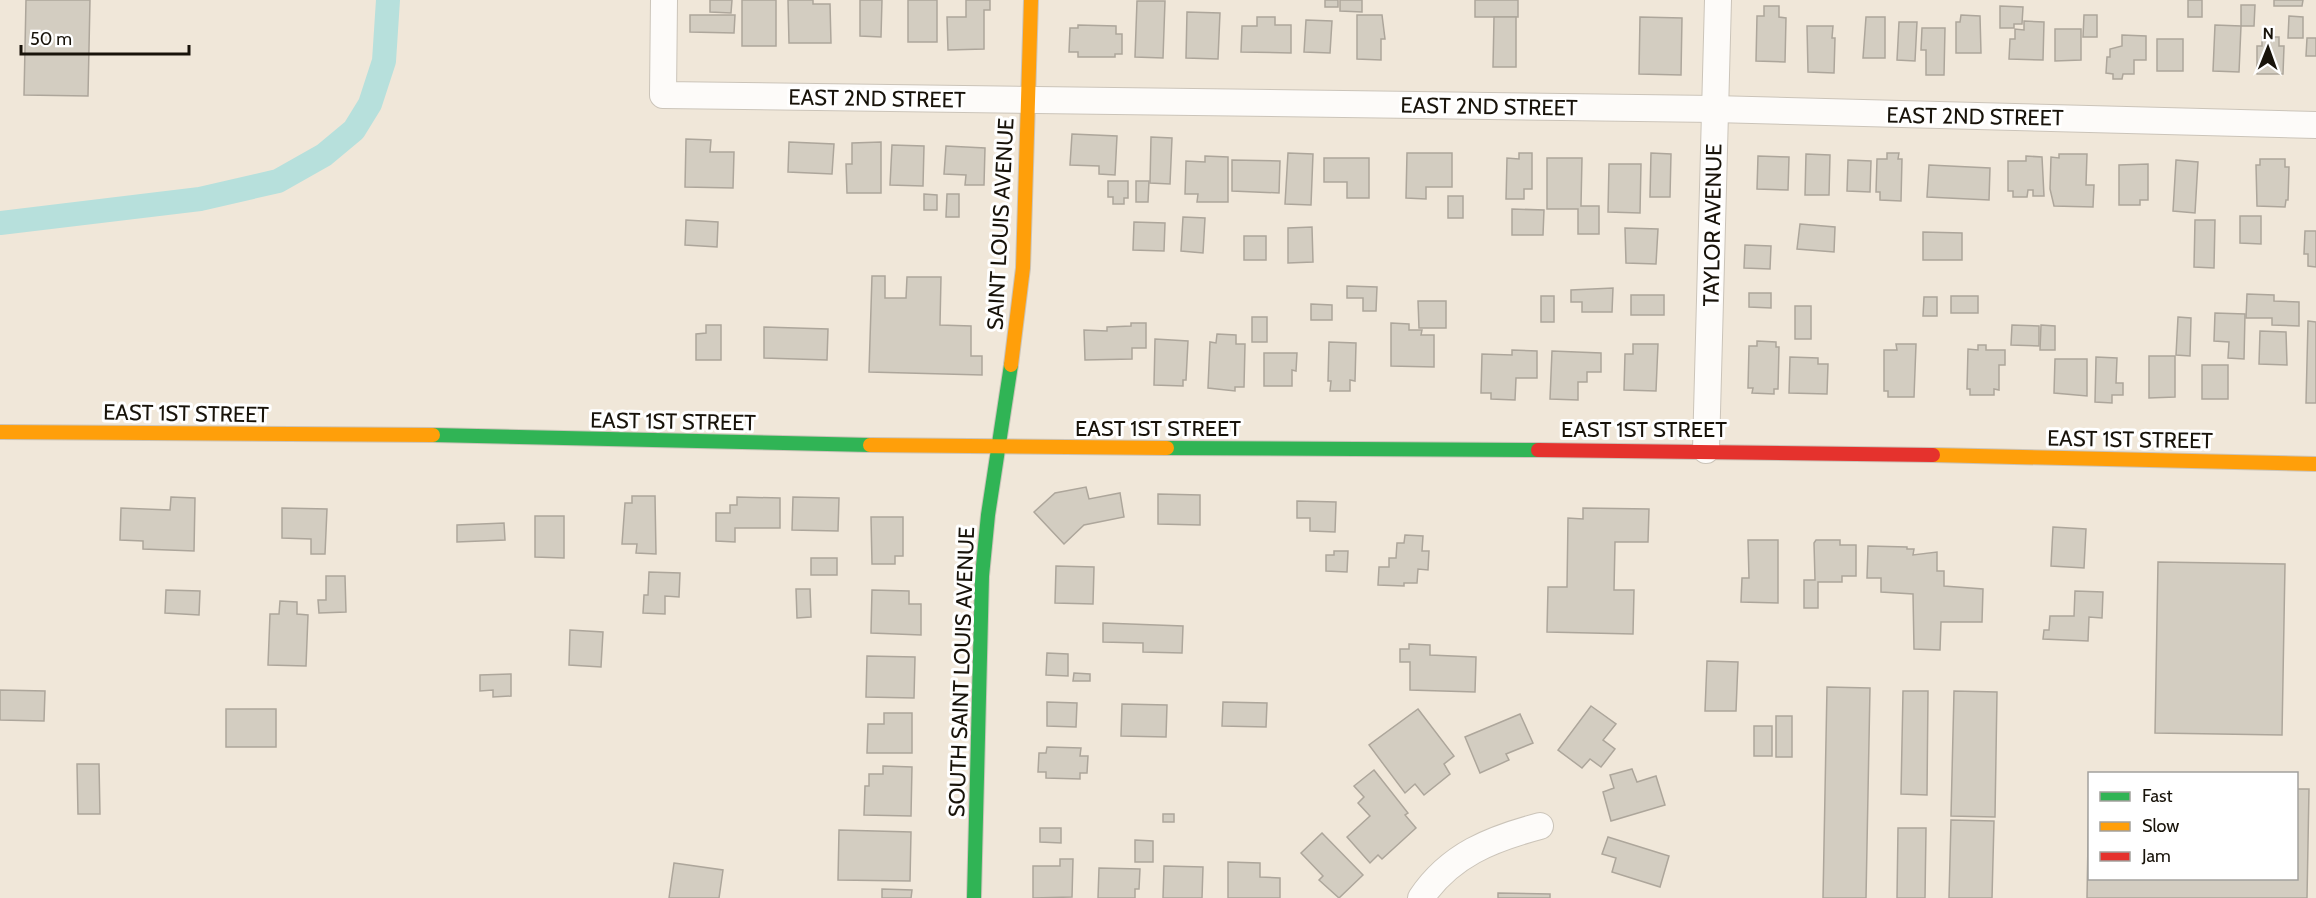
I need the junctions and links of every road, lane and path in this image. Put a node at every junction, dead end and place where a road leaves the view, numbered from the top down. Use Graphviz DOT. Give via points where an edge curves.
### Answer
graph roads {
  1 [pos="664,0"];
  2 [pos="1031,0"];
  3 [pos="1718,0"];
  4 [pos="1028,100"];
  5 [pos="1714,110"];
  6 [pos="2316,125"];
  7 [pos="0,432"];
  8 [pos="999,448"];
  9 [pos="1706,450"];
  10 [pos="2316,464"];
  11 [pos="1540,826"];
  12 [pos="974,898"];
  13 [pos="1421,898"];
  1 -- 4 [label="street, EAST 2ND STREET" via="663,95"];
  2 -- 4 [label="main road, SAINT LOUIS AVENUE"];
  3 -- 5 [label="street, TAYLOR AVENUE"];
  4 -- 5 [label="street, EAST 2ND STREET"];
  4 -- 8 [label="main road, SAINT LOUIS AVENUE" via="1023,268"];
  5 -- 6 [label="street, EAST 2ND STREET"];
  5 -- 9 [label="street, TAYLOR AVENUE"];
  7 -- 8 [label="main road, EAST 1ST STREET" via="440,435"];
  8 -- 9 [label="main road, EAST 1ST STREET"];
  8 -- 12 [label="main road, SOUTH SAINT LOUIS AVENUE" via="982,576"];
  9 -- 10 [label="main road, EAST 1ST STREET"];
  11 -- 13 [label="street" via="1497,837 1464,854 1439,874"];
}
